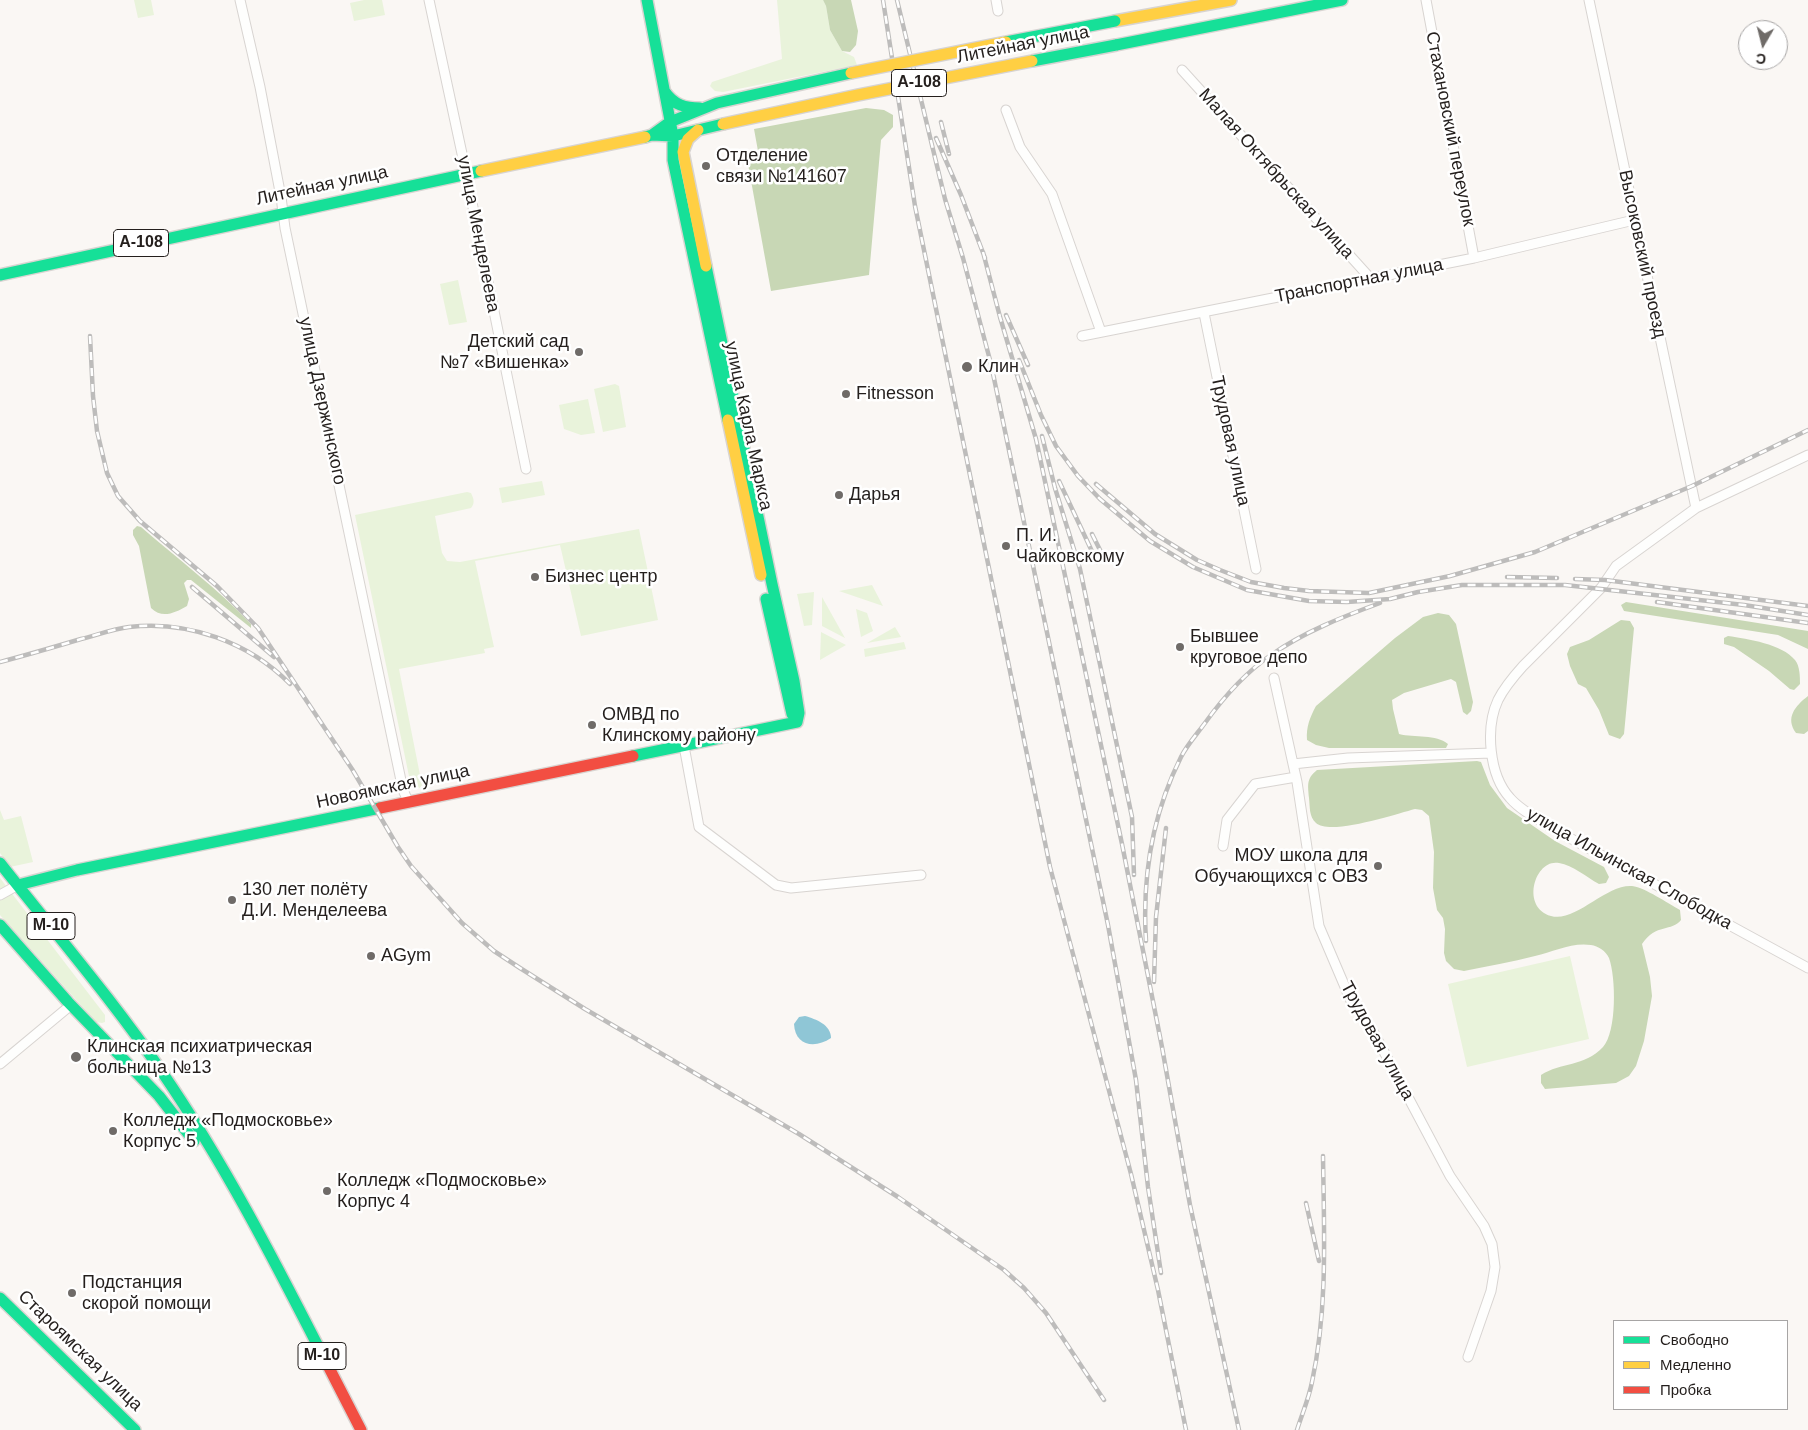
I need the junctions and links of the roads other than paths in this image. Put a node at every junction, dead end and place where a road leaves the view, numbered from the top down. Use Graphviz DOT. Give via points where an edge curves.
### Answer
graph roads {
  1 [pos="240,0"];
  2 [pos="430,0"];
  3 [pos="647,0"];
  4 [pos="996,0"];
  5 [pos="1231,0"];
  6 [pos="1342,0"];
  7 [pos="1426,0"];
  8 [pos="1588,0"];
  9 [pos="998,11"];
  10 [pos="1182,70"];
  11 [pos="665,92"];
  12 [pos="703,108"];
  13 [pos="1006,110"];
  14 [pos="670,122"];
  15 [pos="698,130"];
  16 [pos="652,135"];
  17 [pos="673,136"];
  18 [pos="683,152"];
  19 [pos="466,173"];
  20 [pos="282,213"];
  21 [pos="1634,220"];
  22 [pos="1474,258"];
  23 [pos="0,275"];
  24 [pos="1370,279"];
  25 [pos="1204,313"];
  26 [pos="1101,332"];
  27 [pos="1082,336"];
  28 [pos="1808,455"];
  29 [pos="526,469"];
  30 [pos="1696,508"];
  31 [pos="1256,569"];
  32 [pos="1274,678"];
  33 [pos="797,721"];
  34 [pos="684,746"];
  35 [pos="1491,752"];
  36 [pos="1293,764"];
  37 [pos="1296,777"];
  38 [pos="408,802"];
  39 [pos="1222,846"];
  40 [pos="0,863"];
  41 [pos="921,875"];
  42 [pos="18,885"];
  43 [pos="0,896"];
  44 [pos="0,925"];
  45 [pos="1808,968"];
  46 [pos="71,1005"];
  47 [pos="118,1010"];
  48 [pos="94,1029"];
  49 [pos="0,1064"];
  50 [pos="0,1298"];
  51 [pos="1468,1357"];
  52 [pos="136,1430"];
  53 [pos="350,1430"];
  54 [pos="361,1430"];
  1 -- 20 [label="street, улица Дзержинского" via="260,87"];
  2 -- 19 [label="street, улица Менделеева"];
  3 -- 11 [label="main road, улица Карла Маркса"];
  4 -- 9 [label="street"];
  5 -- 12 [label="main road, Литейная улица / А-108, bridge" via="851,73"];
  6 -- 15 [label="main road, Литейная улица / А-108, bridge" via="858,95"];
  7 -- 22 [label="street, Стахановский переулок"];
  8 -- 21 [label="street, Высоковский проезд"];
  10 -- 24 [label="street, Малая Октябрьская улица"];
  11 -- 12 [label="main road, А-108" via="681,106"];
  11 -- 14 [label="main road, улица Карла Маркса"];
  12 -- 14 [label="main road, Литейная улица / А-108"];
  13 -- 26 [label="street" via="1020,147 1052,194"];
  14 -- 16 [label="main road, Литейная улица / А-108"];
  14 -- 17 [label="main road, улица Карла Маркса"];
  15 -- 17 [label="main road, Литейная улица / А-108"];
  15 -- 18 [label="main road" via="684,143"];
  16 -- 17 [label="main road, Литейная улица / А-108"];
  16 -- 19 [label="main road, Литейная улица / А-108"];
  17 -- 18 [label="main road, улица Карла Маркса"];
  17 -- 33 [label="main road, улица Карла Маркса" via="672,152 752,531 791,712"];
  18 -- 33 [label="main road, улица Карла Маркса" via="794,681 799,713"];
  19 -- 20 [label="main road, Литейная улица / А-108"];
  19 -- 29 [label="street, улица Менделеева"];
  20 -- 23 [label="main road, Литейная улица / А-108"];
  20 -- 38 [label="street, улица Дзержинского"];
  21 -- 22 [label="street, Транспортная улица"];
  21 -- 30 [label="street, Высоковский проезд"];
  22 -- 24 [label="street, Транспортная улица"];
  24 -- 25 [label="street, Транспортная улица"];
  25 -- 26 [label="street, Транспортная улица"];
  25 -- 31 [label="street, Трудовая улица"];
  26 -- 27 [label="street, Транспортная улица"];
  28 -- 30 [label="street, улица Ильинская Слободка"];
  30 -- 35 [label="street, улица Ильинская Слободка" via="1616,566 1601,588 1523,666 1493,713"];
  32 -- 36 [label="street, Трудовая улица"];
  33 -- 34 [label="main road, Новоямская улица"];
  34 -- 38 [label="main road, Новоямская улица"];
  34 -- 41 [label="street" via="699,827 776,885 790,888"];
  35 -- 36 [label="street" via="1348,758"];
  35 -- 45 [label="street, улица Ильинская Слободка" via="1504,791 1521,808 1557,831"];
  36 -- 37 [label="street, Трудовая улица"];
  37 -- 39 [label="street" via="1255,784 1227,820"];
  37 -- 51 [label="street, Трудовая улица" via="1319,926 1351,1001 1374,1033 1450,1176 1484,1226 1492,1244 1495,1267 1491,1291"];
  38 -- 42 [label="main road, Новоямская улица"];
  40 -- 42 [label="main road, М-10"];
  42 -- 43 [label="street, Новоямская улица"];
  42 -- 47 [label="main road, М-10"];
  44 -- 46 [label="main road, М-10"];
  46 -- 48 [label="main road, М-10"];
  46 -- 49 [label="street"];
  47 -- 48 [label="main road" via="122,1026 119,1036"];
  47 -- 54 [label="main road, М-10" via="163,1073 219,1162"];
  48 -- 53 [label="main road, М-10" via="155,1091 210,1166"];
  50 -- 52 [label="main road, Староямская улица"];
}
